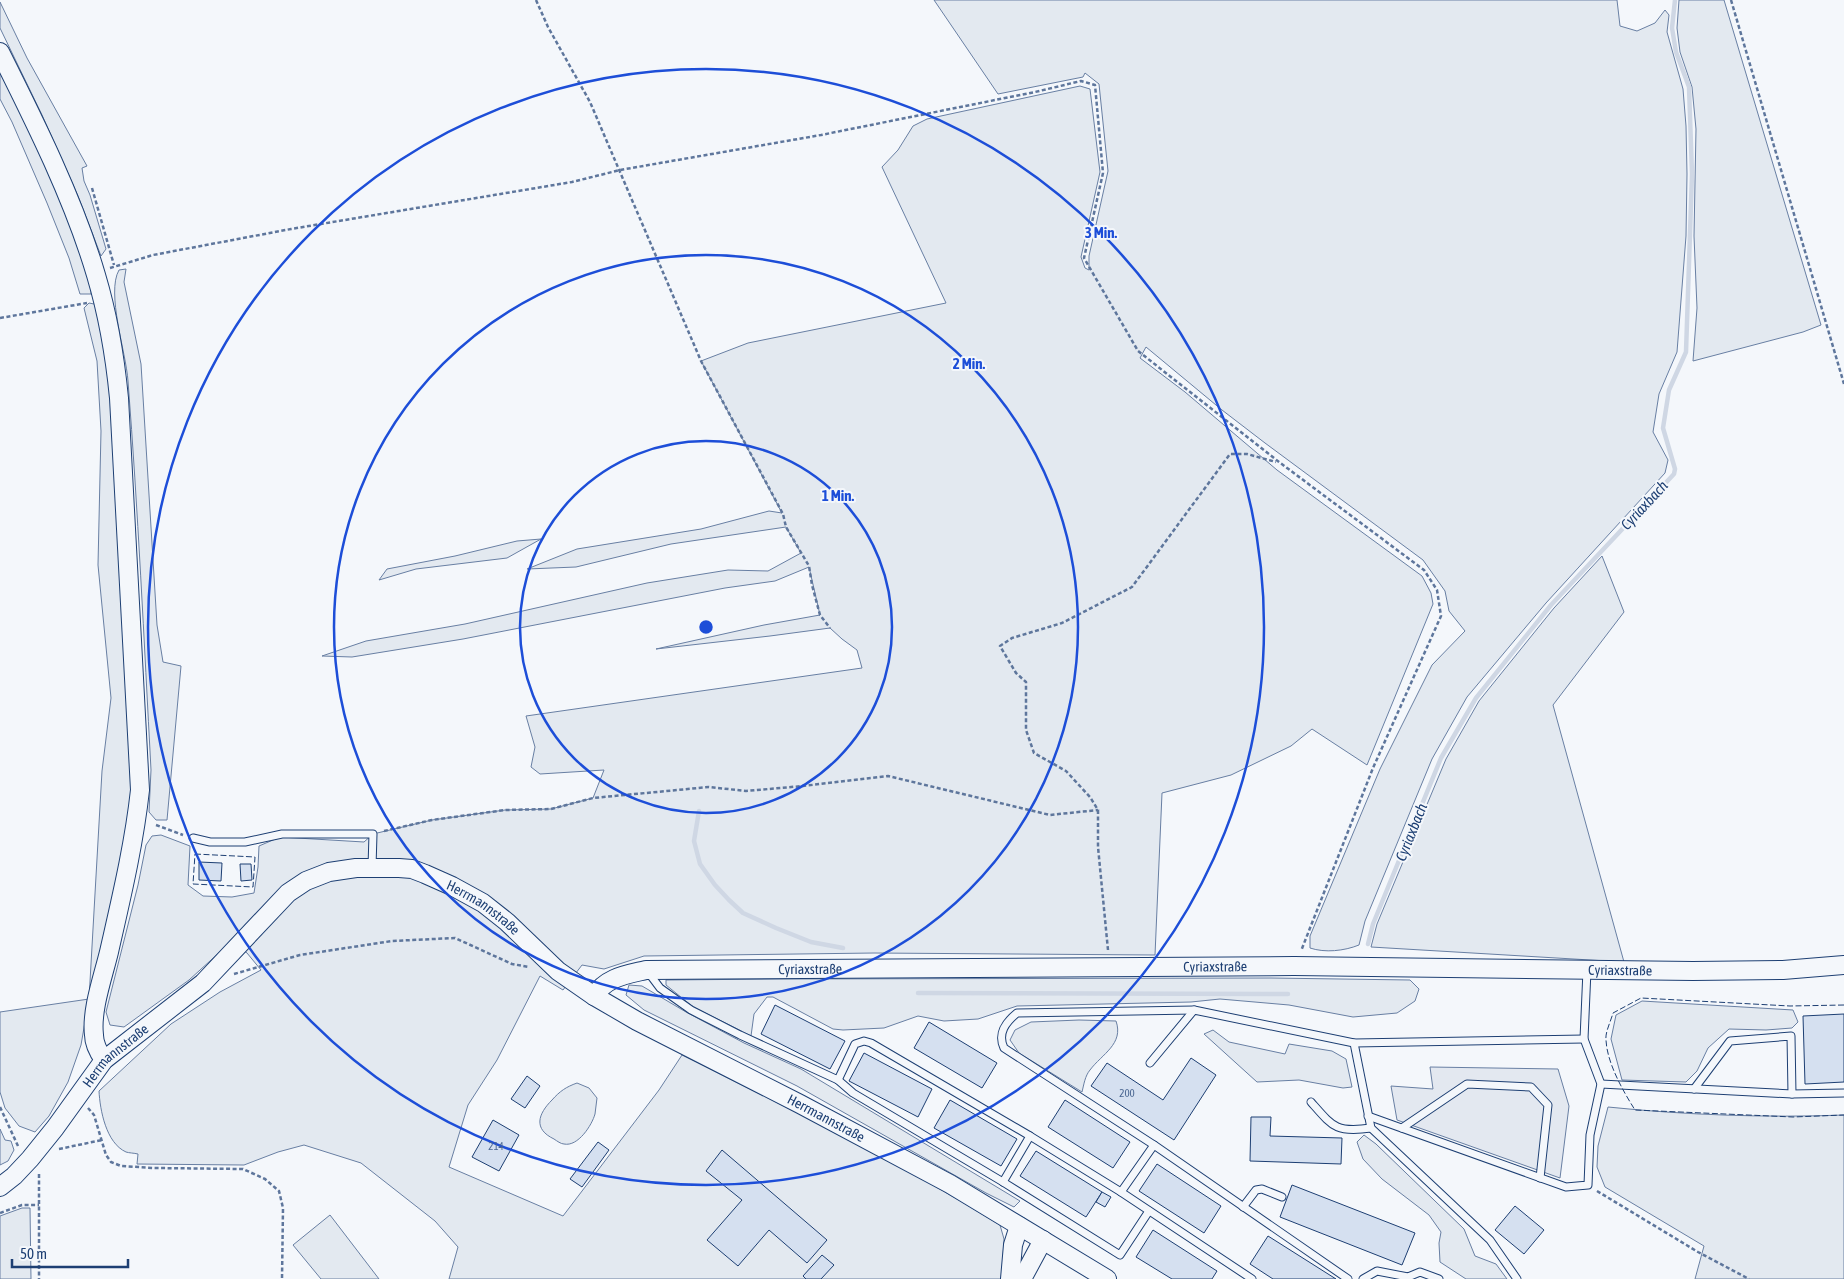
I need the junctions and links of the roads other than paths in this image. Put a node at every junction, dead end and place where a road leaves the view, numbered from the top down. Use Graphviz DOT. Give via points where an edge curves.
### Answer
graph roads {
  1 [pos="0,52"];
  2 [pos="193,838"];
  3 [pos="372,867"];
  4 [pos="1844,965"];
  5 [pos="646,970"];
  6 [pos="1586,970"];
  7 [pos="594,996"];
  8 [pos="1194,1010"];
  9 [pos="1584,1039"];
  10 [pos="1354,1044"];
  11 [pos="104,1060"];
  12 [pos="1150,1064"];
  13 [pos="838,1080"];
  14 [pos="1601,1084"];
  15 [pos="1694,1089"];
  16 [pos="1844,1093"];
  17 [pos="1792,1094"];
  18 [pos="1311,1102"];
  19 [pos="1368,1116"];
  20 [pos="1370,1128"];
  21 [pos="1402,1128"];
  22 [pos="1030,1136"];
  23 [pos="1154,1145"];
  24 [pos="1540,1178"];
  25 [pos="1003,1182"];
  26 [pos="0,1187"];
  27 [pos="1121,1192"];
  28 [pos="1282,1197"];
  29 [pos="1244,1207"];
  30 [pos="1149,1211"];
  31 [pos="1019,1226"];
  32 [pos="1043,1240"];
  33 [pos="1010,1279"];
  34 [pos="1022,1279"];
  35 [pos="1107,1279"];
  36 [pos="1252,1279"];
  37 [pos="1348,1279"];
  38 [pos="1363,1279"];
  39 [pos="1439,1279"];
  40 [pos="1517,1279"];
  1 -- 11 [label="street" via="54,164 96,274 114,351 119,398 140,790 123,891 95,1012 94,1036"];
  2 -- 3 [label="lane" via="210,842 245,842 282,834 373,834"];
  3 -- 7 [label="street, Herrmannstraße" via="412,869 483,903 558,971"];
  3 -- 11 [label="street, Herrmannstraße" via="329,872 288,893 203,983"];
  4 -- 6 [label="street, Cyriaxstraße" via="1783,970"];
  5 -- 6 [label="street, Cyriaxstraße" via="1294,966"];
  5 -- 7 [label="street, Cyriaxstraße" via="615,978 600,986"];
  5 -- 13 [label="lane" via="660,988 691,1010"];
  6 -- 9 [label="lane"];
  7 -- 31 [label="street, Herrmannstraße" via="950,1184"];
  8 -- 10 [label="lane"];
  8 -- 12 [label="lane"];
  8 -- 23 [label="lane" via="1017,1013 1002,1031 1004,1048"];
  9 -- 10 [label="lane"];
  9 -- 14 [label="lane"];
  10 -- 19 [label="lane"];
  11 -- 26 [label="street, Herrmannstraße" via="30,1159"];
  13 -- 22 [label="lane" via="854,1044 870,1042"];
  13 -- 25 [label="lane" via="860,1098"];
  14 -- 15 [label="lane"];
  14 -- 24 [label="lane" via="1590,1135 1588,1186 1566,1187"];
  15 -- 17 [label="lane"];
  15 -- 17 [label="lane" via="1730,1041 1791,1036"];
  16 -- 17 [label="lane"];
  18 -- 20 [label="lane" via="1336,1128"];
  19 -- 20 [label="lane"];
  19 -- 21 [label="lane"];
  20 -- 40 [label="lane" via="1490,1240"];
  21 -- 24 [label="lane"];
  21 -- 24 [label="lane" via="1467,1084 1531,1087 1548,1105"];
  22 -- 25 [label="lane"];
  22 -- 27 [label="lane"];
  23 -- 27 [label="lane"];
  23 -- 29 [label="lane"];
  25 -- 30 [label="lane" via="1120,1255"];
  27 -- 30 [label="lane"];
  28 -- 29 [label="lane" via="1262,1189 1256,1190"];
  29 -- 37 [label="lane"];
  30 -- 36 [label="lane"];
  31 -- 32 [label="street, Herrmannstraße"];
  31 -- 33 [label="street" via="1013,1245"];
  32 -- 34 [label="street"];
  32 -- 35 [label="street, Herrmannstraße"];
  38 -- 39 [label="lane" via="1377,1271 1408,1277 1420,1272"];
}
